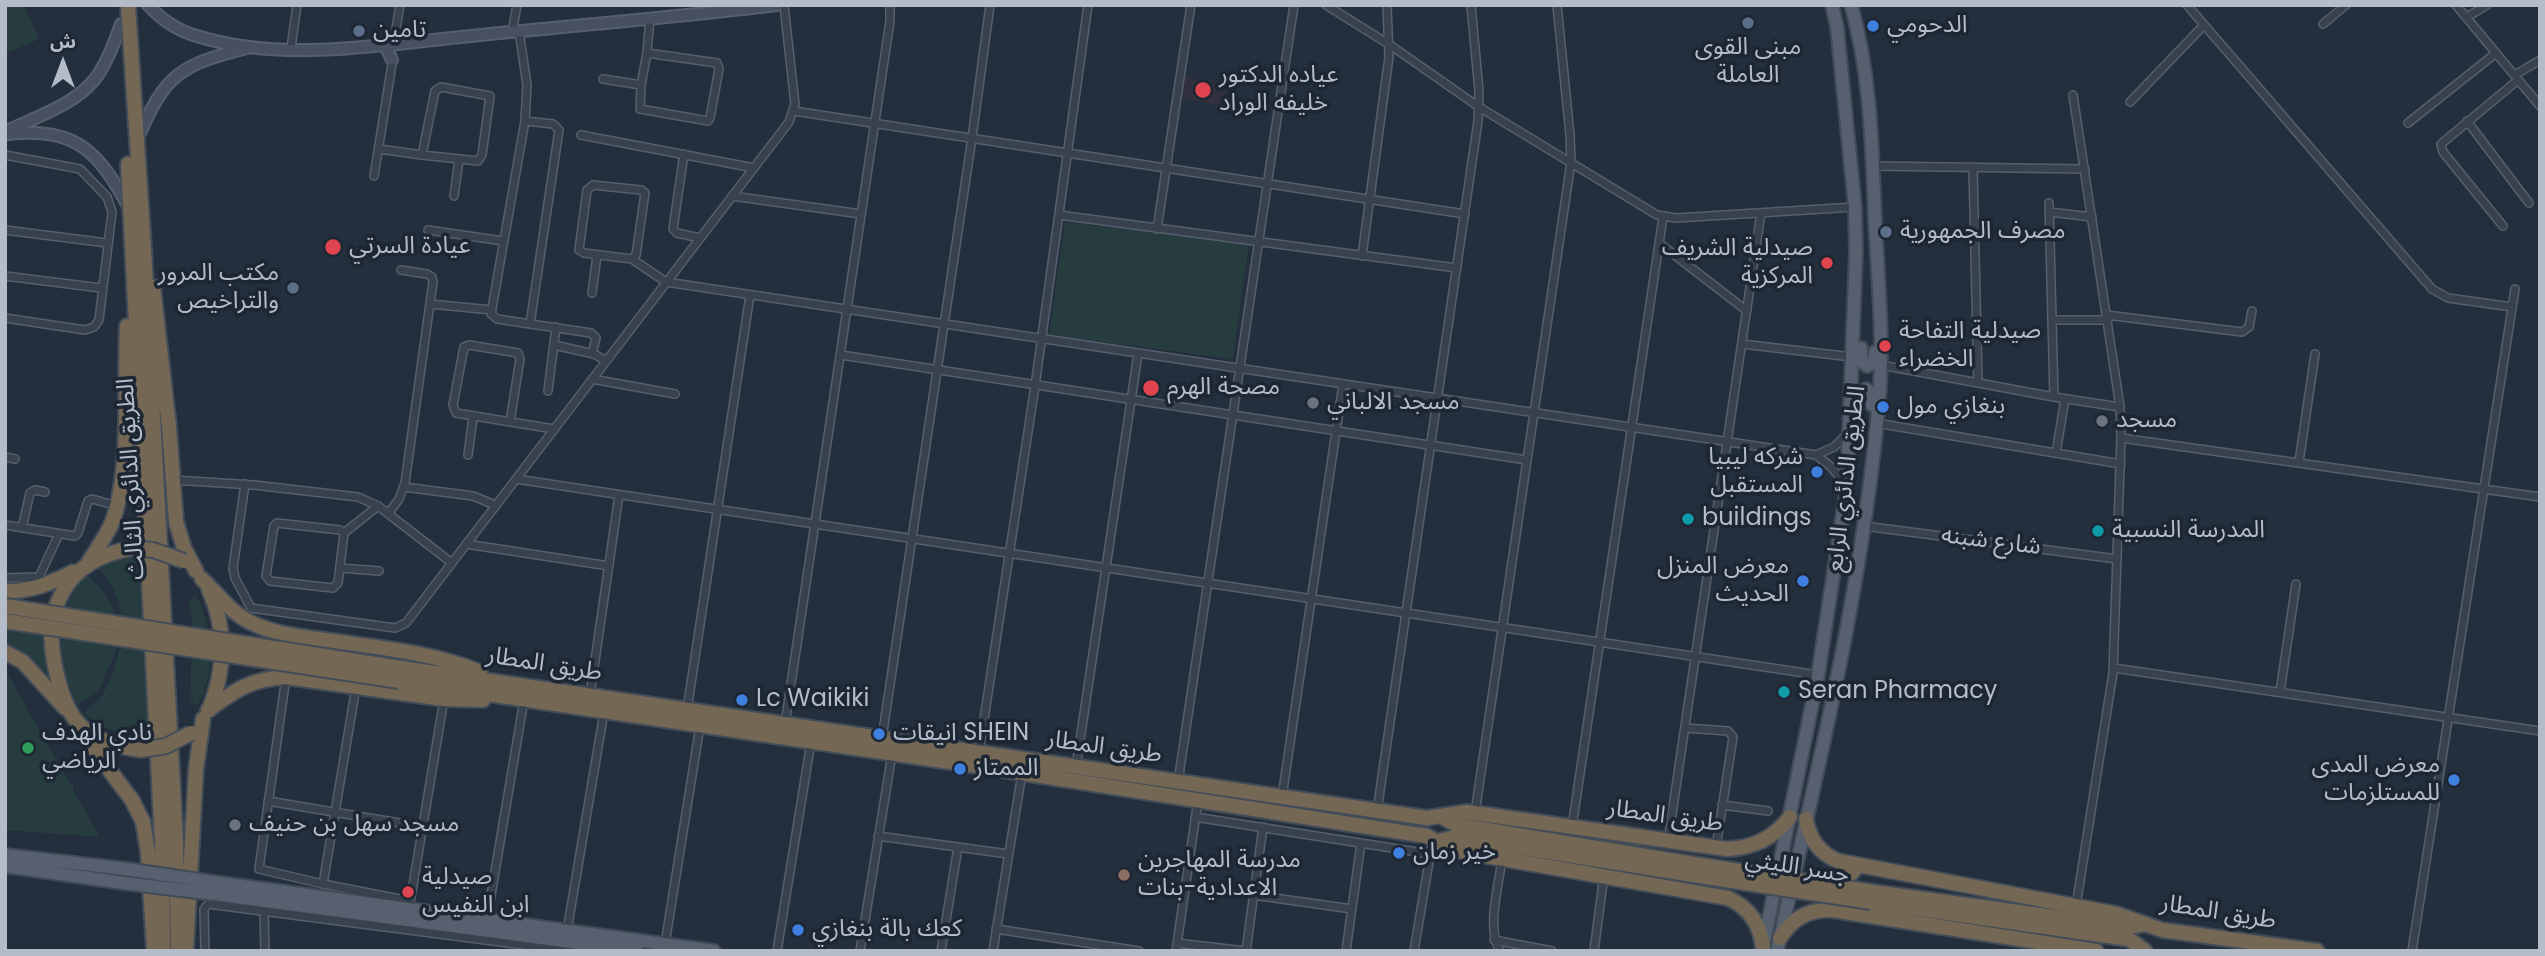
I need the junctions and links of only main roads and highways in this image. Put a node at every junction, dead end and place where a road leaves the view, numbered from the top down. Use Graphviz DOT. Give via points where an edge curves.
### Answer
graph roads {
  1 [pos="119,5"];
  2 [pos="128,5"];
  3 [pos="148,5"];
  4 [pos="777,5"];
  5 [pos="1832,5"];
  6 [pos="1851,5"];
  7 [pos="725,8"];
  8 [pos="121,24"];
  9 [pos="389,44"];
  10 [pos="252,47"];
  11 [pos="393,60"];
  12 [pos="5,133"];
  13 [pos="135,144"];
  14 [pos="130,208"];
  15 [pos="144,248"];
  16 [pos="132,262"];
  17 [pos="1856,268"];
  18 [pos="1880,310"];
  19 [pos="1848,465"];
  20 [pos="1871,477"];
  21 [pos="85,565"];
  22 [pos="199,575"];
  23 [pos="5,591"];
  24 [pos="5,607"];
  25 [pos="5,621"];
  26 [pos="5,652"];
  27 [pos="400,674"];
  28 [pos="497,680"];
  29 [pos="517,699"];
  30 [pos="206,715"];
  31 [pos="73,717"];
  32 [pos="83,729"];
  33 [pos="1441,817"];
  34 [pos="1790,817"];
  35 [pos="1806,819"];
  36 [pos="1436,839"];
  37 [pos="1716,848"];
  38 [pos="5,855"];
  39 [pos="1859,865"];
  40 [pos="5,866"];
  41 [pos="213,888"];
  42 [pos="1707,893"];
  43 [pos="1848,912"];
  44 [pos="2146,925"];
  45 [pos="566,945"];
  46 [pos="1771,947"];
  47 [pos="154,951"];
  48 [pos="163,951"];
  49 [pos="178,951"];
  50 [pos="186,951"];
  51 [pos="637,951"];
  52 [pos="714,951"];
  53 [pos="2096,951"];
  54 [pos="2145,951"];
  55 [pos="2317,951"];
  1 -- 8 [label="highway, الطريق الدائري الثالث"];
  2 -- 13 [label="highway, الطريق الدائري الثالث"];
  3 -- 10 [label="main road" via="175,28"];
  4 -- 7 [label="main road"];
  5 -- 17 [label="main road, الطريق الدائري الرابع" via="1854,207"];
  6 -- 18 [label="main road, الطريق الدائري الرابع" via="1867,86"];
  7 -- 9 [label="main road"];
  8 -- 12 [label="main road" via="108,57 87,87"];
  8 -- 14 [label="highway, الطريق الدائري الثالث"];
  9 -- 10 [label="main road"];
  9 -- 11 [label="main road"];
  10 -- 13 [label="main road" via="209,58 177,73 155,100"];
  12 -- 14 [label="main road" via="40,132 68,138 103,164"];
  13 -- 15 [label="highway, الطريق الدائري الثالث"];
  14 -- 16 [label="highway, الطريق الدائري الثالث"];
  15 -- 22 [label="highway" via="158,318 179,533"];
  15 -- 49 [label="highway, الطريق الدائري الثالث"];
  16 -- 21 [label="highway" via="117,506 106,536"];
  16 -- 48 [label="highway, الطريق الدائري الثالث" via="162,842"];
  17 -- 18 [label="main road" via="1864,296 1861,361 1867,366 1874,362 1875,321"];
  17 -- 19 [label="main road, الطريق الدائري الرابع"];
  18 -- 20 [label="main road, الطريق الدائري الرابع" via="1881,365"];
  19 -- 20 [label="main road" via="1856,450 1859,395 1866,389 1873,395 1866,453"];
  19 -- 34 [label="main road, الطريق الدائري الرابع" via="1818,675"];
  20 -- 35 [label="main road, الطريق الدائري الرابع" via="1857,580"];
  21 -- 22 [label="highway, bridge" via="133,548 184,561"];
  21 -- 23 [label="highway" via="47,585"];
  21 -- 31 [label="highway" via="71,577 58,599 51,634 57,674"];
  22 -- 28 [label="highway" via="240,616 263,628 445,661"];
  22 -- 30 [label="highway" via="215,605 222,644 218,684"];
  24 -- 27 [label="highway, bridge"];
  25 -- 27 [label="highway, bridge"];
  26 -- 31 [label="highway" via="23,662"];
  27 -- 28 [label="highway, طريق المطار"];
  27 -- 29 [label="highway, طريق المطار"];
  28 -- 33 [label="highway, طريق المطار"];
  29 -- 30 [label="highway" via="444,699 266,678 245,685"];
  29 -- 36 [label="highway, طريق المطار" via="1198,799"];
  30 -- 32 [label="highway, bridge" via="191,733 166,746 141,750 117,746"];
  30 -- 50 [label="highway" via="196,769"];
  31 -- 32 [label="highway"];
  32 -- 47 [label="highway" via="143,822"];
  33 -- 37 [label="highway, طريق المطار" via="1475,813"];
  33 -- 44 [label="highway, جسر الليثي, bridge" via="1451,824 1873,892 2127,927"];
  34 -- 37 [label="highway, طريق المطار" via="1776,833 1758,843"];
  34 -- 46 [label="main road, الطريق الدائري الرابع"];
  35 -- 39 [label="highway, طريق المطار" via="1813,841 1824,853"];
  35 -- 46 [label="main road, الطريق الدائري الرابع"];
  36 -- 42 [label="highway, طريق المطار" via="1452,850"];
  36 -- 54 [label="highway, جسر الليثي, bridge" via="1457,837 2129,939"];
  37 -- 42 [label="highway" via="1720,876"];
  38 -- 41 [label="main road, bridge" via="126,869"];
  39 -- 43 [label="highway" via="1842,886"];
  39 -- 44 [label="highway, طريق المطار" via="2125,916"];
  40 -- 41 [label="main road, bridge" via="124,883"];
  41 -- 45 [label="main road"];
  41 -- 45 [label="main road" via="410,904 487,919"];
  42 -- 46 [label="highway, طريق المطار" via="1728,898 1749,911"];
  43 -- 46 [label="highway" via="1811,912 1793,921"];
  43 -- 53 [label="highway"];
  44 -- 55 [label="highway, طريق المطار"];
  45 -- 51 [label="main road"];
  45 -- 52 [label="main road" via="665,944"];
}
